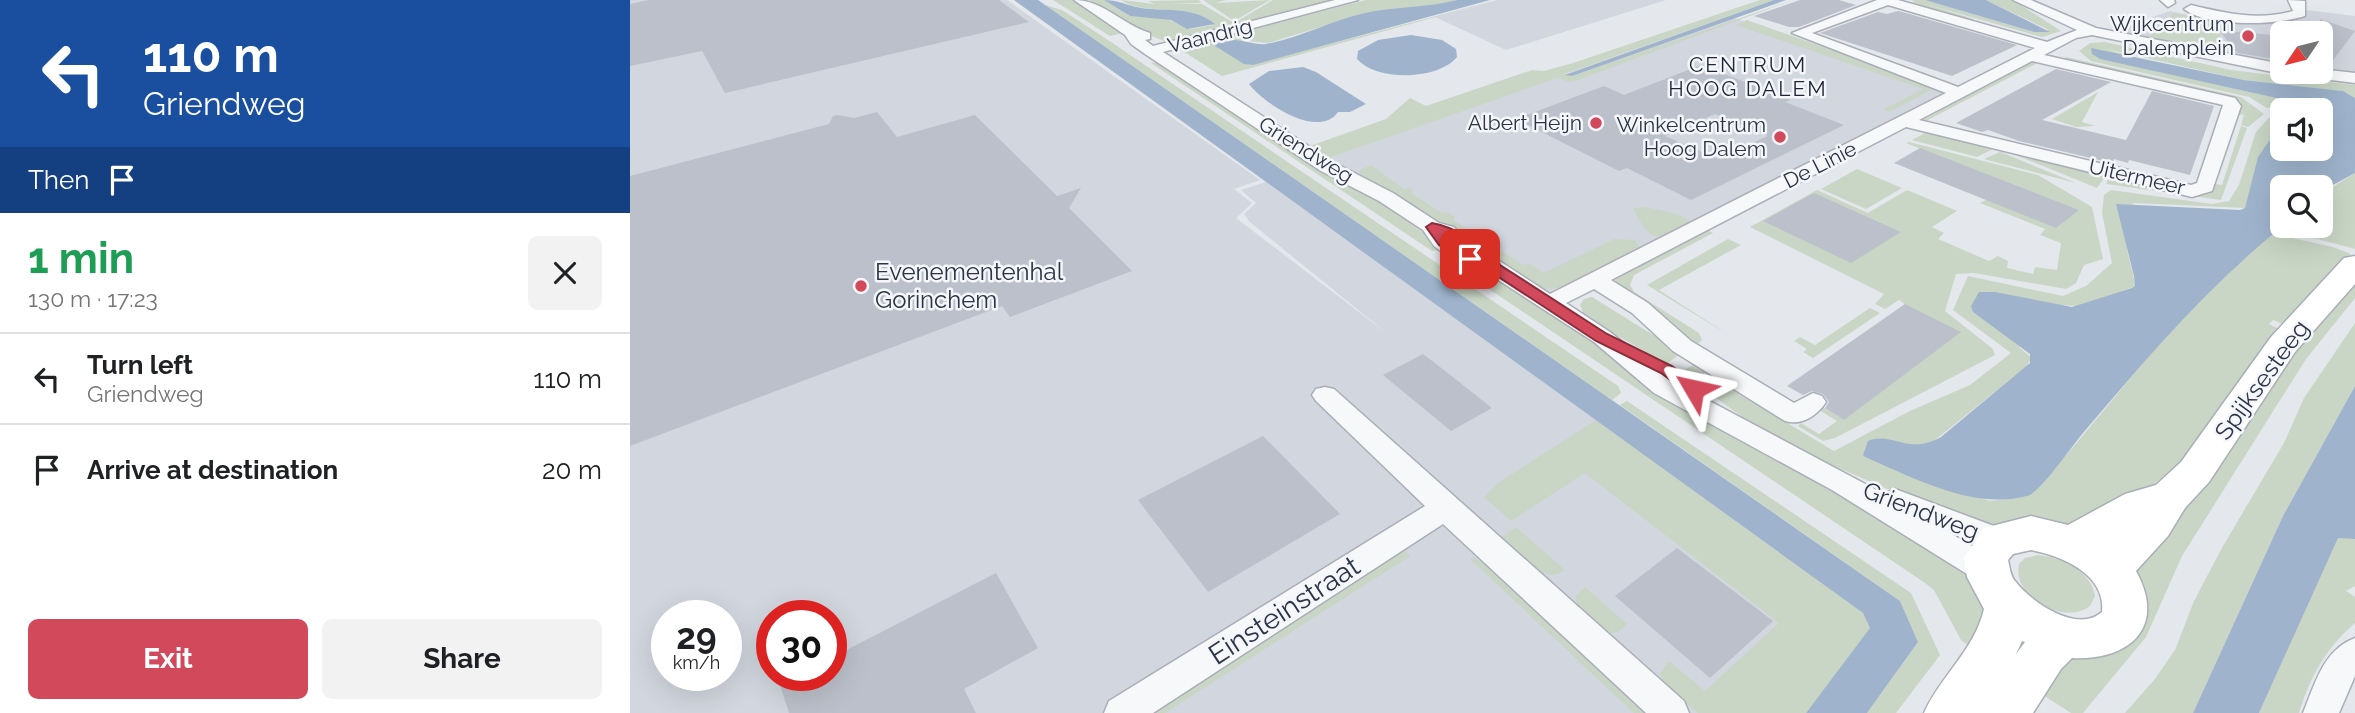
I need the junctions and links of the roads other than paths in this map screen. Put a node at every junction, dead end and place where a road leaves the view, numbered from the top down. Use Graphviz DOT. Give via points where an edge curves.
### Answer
graph roads {
  1 [pos="1081,0"];
  2 [pos="1351,0"];
  3 [pos="2020,0"];
  4 [pos="2211,0"];
  5 [pos="2295,0"];
  6 [pos="2276,4"];
  7 [pos="2191,9"];
  8 [pos="2248,11"];
  9 [pos="2092,31"];
  10 [pos="2048,47"];
  11 [pos="1157,49"];
  12 [pos="2030,56"];
  13 [pos="2270,67"];
  14 [pos="2333,75"];
  15 [pos="2353,77"];
  16 [pos="1960,93"];
  17 [pos="1904,121"];
  18 [pos="2355,265"];
  19 [pos="1596,280"];
  20 [pos="1549,303"];
  21 [pos="1325,395"];
  22 [pos="1813,402"];
  23 [pos="2170,497"];
  24 [pos="1446,509"];
  25 [pos="2071,544"];
  26 [pos="2109,570"];
  27 [pos="1998,572"];
  28 [pos="2064,635"];
  29 [pos="2355,653"];
  30 [pos="1122,713"];
  31 [pos="1671,713"];
  32 [pos="1950,713"];
  33 [pos="2004,713"];
  34 [pos="2321,713"];
  1 -- 11 [label="street, Griendweg" via="1131,32 1136,41"];
  2 -- 11 [label="street, Vaandrig"];
  3 -- 9 [label="street"];
  4 -- 8 [label="street"];
  5 -- 8 [label="street" via="2300,13 2272,19"];
  6 -- 8 [label="street" via="2267,10"];
  7 -- 8 [label="street"];
  9 -- 10 [label="street, De Linie"];
  9 -- 13 [label="street"];
  10 -- 12 [label="street, De Linie"];
  10 -- 16 [label="street" via="1887,1 1799,33"];
  11 -- 20 [label="street, Griendweg" via="1328,167 1432,227 1453,250 1493,267"];
  12 -- 16 [label="street, De Linie"];
  12 -- 17 [label="street, Uitermeer" via="2229,101 2232,106 2205,187 2192,191"];
  14 -- 15 [label="street"];
  16 -- 17 [label="street, De Linie"];
  17 -- 19 [label="street, De Linie"];
  18 -- 23 [label="main road, Spijksesteeg" via="2283,345 2211,452"];
  19 -- 20 [label="street, De Linie"];
  19 -- 22 [label="street" via="1640,308 1682,346 1794,415"];
  20 -- 27 [label="street, Griendweg" via="1602,337 1650,379"];
  21 -- 24 [label="street"];
  23 -- 25 [label="main road" via="2140,505"];
  23 -- 26 [label="main road, Spijksesteeg" via="2153,524"];
  24 -- 30 [label="street, Einsteinstraat"];
  24 -- 31 [label="street"];
  25 -- 26 [label="main road"];
  25 -- 27 [label="main road" via="2031,533"];
  26 -- 28 [label="main road" via="2126,600 2125,618 2113,632 2092,638"];
  27 -- 28 [label="main road" via="2034,624"];
  27 -- 32 [label="main road" via="2002,637"];
  28 -- 33 [label="main road" via="2044,654"];
  29 -- 34 [label="street" via="2336,673"];
}
